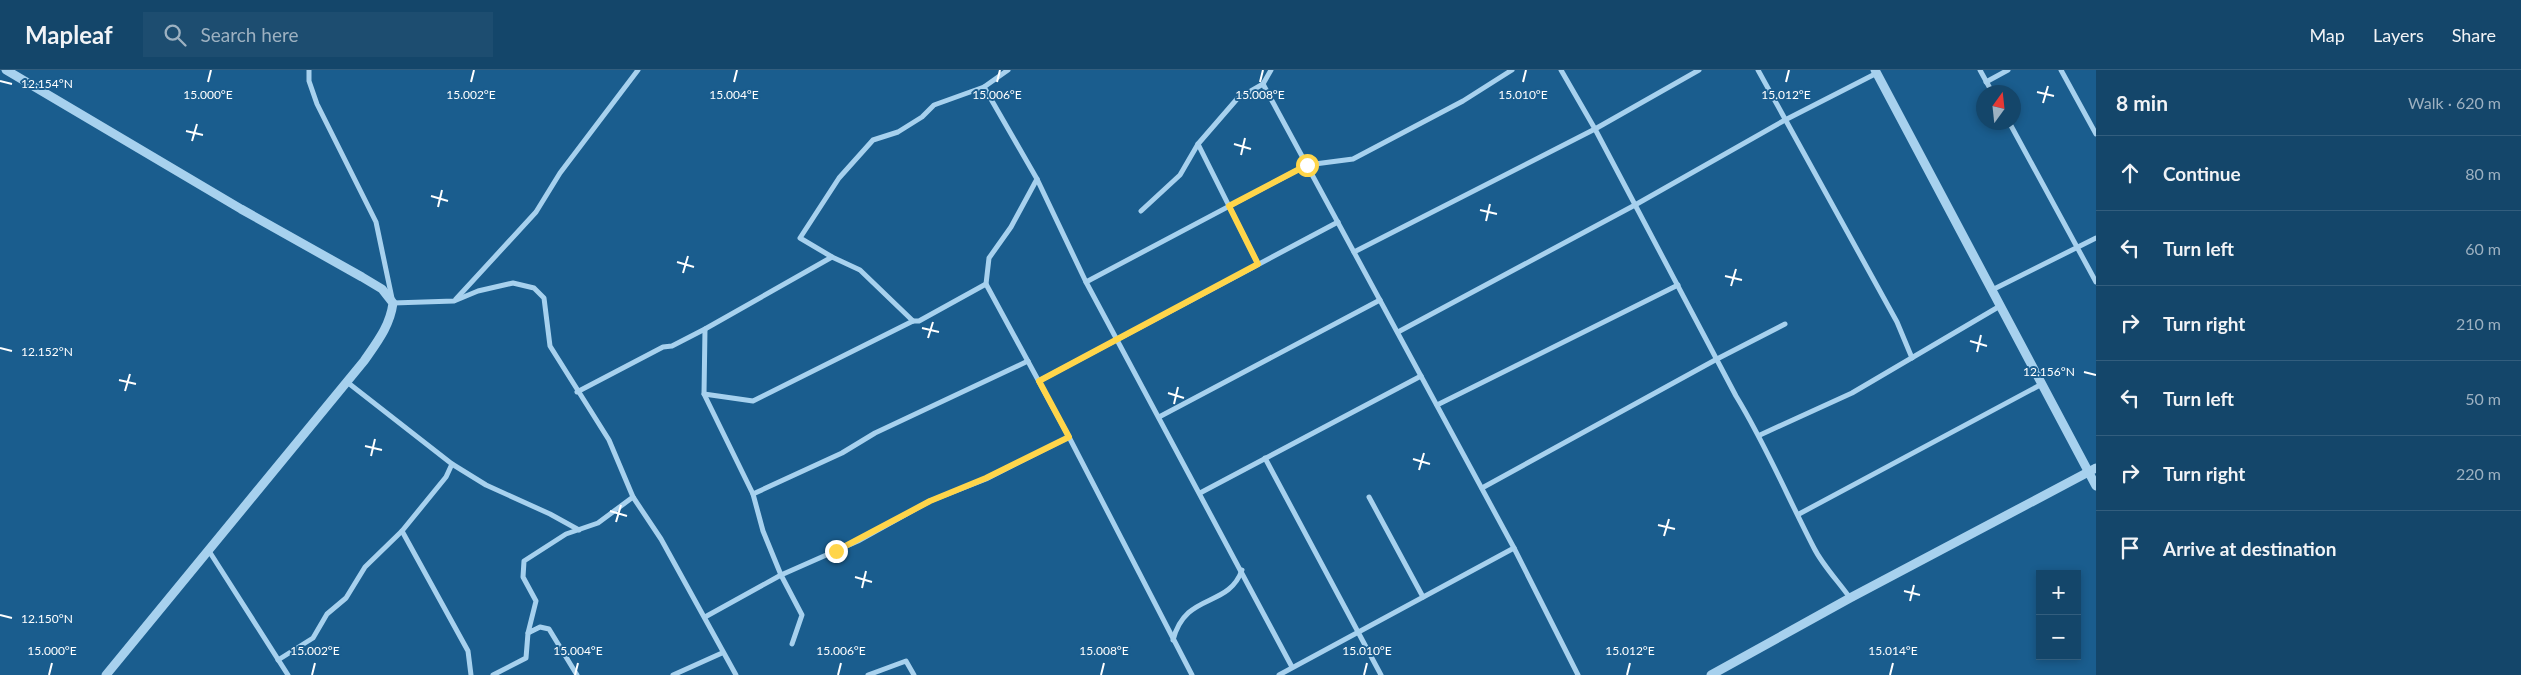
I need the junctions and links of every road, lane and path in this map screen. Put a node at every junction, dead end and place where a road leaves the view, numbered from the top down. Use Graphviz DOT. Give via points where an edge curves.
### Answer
graph roads {
  1 [pos="6,70"];
  2 [pos="309,70"];
  3 [pos="638,70"];
  4 [pos="1008,70"];
  5 [pos="1271,70"];
  6 [pos="1512,70"];
  7 [pos="1561,70"];
  8 [pos="1699,70"];
  9 [pos="1758,70"];
  10 [pos="1980,70"];
  11 [pos="2008,70"];
  12 [pos="2060,70"];
  13 [pos="1876,72"];
  14 [pos="1986,82"];
  15 [pos="1263,84"];
  16 [pos="1988,85"];
  17 [pos="984,87"];
  18 [pos="1785,120"];
  19 [pos="1595,129"];
  20 [pos="2013,130"];
  21 [pos="2096,134"];
  22 [pos="1198,144"];
  23 [pos="1307,165"];
  24 [pos="1037,178"];
  25 [pos="1635,205"];
  26 [pos="1229,206"];
  27 [pos="1141,211"];
  28 [pos="1338,222"];
  29 [pos="2096,238"];
  30 [pos="2078,248"];
  31 [pos="1354,252"];
  32 [pos="832,258"];
  33 [pos="1258,264"];
  34 [pos="1086,282"];
  35 [pos="2096,282"];
  36 [pos="986,284"];
  37 [pos="1678,285"];
  38 [pos="1992,290"];
  39 [pos="1380,300"];
  40 [pos="454,301"];
  41 [pos="393,303"];
  42 [pos="2000,306"];
  43 [pos="913,321"];
  44 [pos="1785,324"];
  45 [pos="705,329"];
  46 [pos="1398,332"];
  47 [pos="1117,340"];
  48 [pos="1912,358"];
  49 [pos="1717,359"];
  50 [pos="1028,361"];
  51 [pos="1421,376"];
  52 [pos="1039,381"];
  53 [pos="346,382"];
  54 [pos="2042,384"];
  55 [pos="577,392"];
  56 [pos="704,394"];
  57 [pos="1437,406"];
  58 [pos="1159,417"];
  59 [pos="1760,435"];
  60 [pos="1069,437"];
  61 [pos="1265,458"];
  62 [pos="452,464"];
  63 [pos="2092,470"];
  64 [pos="2096,486"];
  65 [pos="1482,488"];
  66 [pos="1200,493"];
  67 [pos="753,494"];
  68 [pos="633,497"];
  69 [pos="1369,497"];
  70 [pos="1799,514"];
  71 [pos="578,530"];
  72 [pos="402,531"];
  73 [pos="1514,548"];
  74 [pos="209,551"];
  75 [pos="1242,570"];
  76 [pos="781,575"];
  77 [pos="1423,597"];
  78 [pos="1850,598"];
  79 [pos="705,617"];
  80 [pos="1358,632"];
  81 [pos="528,633"];
  82 [pos="1173,640"];
  83 [pos="792,644"];
  84 [pos="722,653"];
  85 [pos="278,660"];
  86 [pos="1292,667"];
  87 [pos="106,675"];
  88 [pos="288,675"];
  89 [pos="471,675"];
  90 [pos="493,675"];
  91 [pos="577,675"];
  92 [pos="672,675"];
  93 [pos="736,675"];
  94 [pos="868,675"];
  95 [pos="914,675"];
  96 [pos="1192,675"];
  97 [pos="1279,675"];
  98 [pos="1381,675"];
  99 [pos="1578,675"];
  100 [pos="1711,675"];
  1 -- 41 [label="street" via="382,289"];
  2 -- 41 [label="street" via="309,81 317,104 376,222"];
  3 -- 40 [label="street" via="560,173 536,212"];
  4 -- 17 [label="street"];
  5 -- 15 [label="street"];
  6 -- 23 [label="street" via="1463,101 1353,159"];
  7 -- 19 [label="street"];
  8 -- 19 [label="street"];
  9 -- 18 [label="street"];
  10 -- 14 [label="street"];
  11 -- 14 [label="street"];
  12 -- 21 [label="street"];
  13 -- 18 [label="street"];
  13 -- 38 [label="street"];
  14 -- 16 [label="street"];
  15 -- 22 [label="street" via="1237,99"];
  15 -- 23 [label="street"];
  17 -- 24 [label="street"];
  17 -- 32 [label="street" via="934,105 898,132 873,140 839,178 800,238"];
  18 -- 25 [label="street"];
  18 -- 48 [label="street" via="1897,322"];
  19 -- 25 [label="street"];
  19 -- 31 [label="street"];
  20 -- 30 [label="street"];
  22 -- 26 [label="street"];
  22 -- 27 [label="street" via="1180,175"];
  23 -- 26 [label="street"];
  23 -- 28 [label="street"];
  24 -- 34 [label="street"];
  24 -- 36 [label="street" via="1011,227 989,258"];
  25 -- 37 [label="street"];
  25 -- 46 [label="street"];
  26 -- 33 [label="street"];
  26 -- 34 [label="street"];
  28 -- 31 [label="street"];
  28 -- 33 [label="street"];
  29 -- 30 [label="street"];
  30 -- 35 [label="street"];
  30 -- 38 [label="street"];
  31 -- 39 [label="street"];
  32 -- 43 [label="street" via="860,270"];
  32 -- 45 [label="street"];
  33 -- 47 [label="street"];
  34 -- 47 [label="street"];
  36 -- 43 [label="street" via="919,321"];
  36 -- 50 [label="street"];
  37 -- 49 [label="street"];
  37 -- 57 [label="street"];
  38 -- 42 [label="street"];
  39 -- 46 [label="street"];
  39 -- 58 [label="street"];
  40 -- 41 [label="street"];
  40 -- 55 [label="street" via="478,291 513,283 534,288 544,298 550,346"];
  41 -- 53 [label="street" via="385,331"];
  42 -- 48 [label="street"];
  42 -- 54 [label="street"];
  43 -- 56 [label="street" via="753,401"];
  44 -- 49 [label="street"];
  45 -- 55 [label="street"];
  45 -- 56 [label="street"];
  46 -- 51 [label="street"];
  47 -- 52 [label="street"];
  47 -- 58 [label="street"];
  48 -- 59 [label="street" via="1852,393"];
  49 -- 59 [label="street"];
  49 -- 65 [label="street"];
  50 -- 52 [label="street"];
  50 -- 67 [label="street"];
  51 -- 57 [label="street"];
  51 -- 61 [label="street"];
  52 -- 60 [label="street"];
  53 -- 62 [label="street"];
  53 -- 74 [label="street"];
  54 -- 63 [label="street"];
  54 -- 70 [label="street"];
  55 -- 68 [label="street" via="609,440"];
  56 -- 67 [label="street"];
  57 -- 65 [label="street"];
  58 -- 66 [label="street"];
  59 -- 70 [label="street"];
  60 -- 76 [label="street" via="986,478 930,501 858,541"];
  60 -- 82 [label="street"];
  61 -- 66 [label="street"];
  61 -- 80 [label="street"];
  62 -- 71 [label="street" via="486,485"];
  62 -- 72 [label="street" via="446,477"];
  63 -- 64 [label="street"];
  63 -- 78 [label="street"];
  65 -- 73 [label="street"];
  66 -- 75 [label="street"];
  67 -- 76 [label="street" via="763,531"];
  68 -- 71 [label="street" via="598,523"];
  68 -- 79 [label="street"];
  69 -- 77 [label="street"];
  70 -- 78 [label="street" via="1815,550"];
  71 -- 81 [label="street" via="566,534 524,561 523,577 536,601"];
  72 -- 85 [label="street" via="365,568 346,598 327,614 313,638"];
  72 -- 89 [label="street" via="468,651"];
  73 -- 77 [label="street"];
  73 -- 99 [label="street"];
  74 -- 85 [label="street"];
  74 -- 87 [label="street"];
  75 -- 82 [label="street" via="1238,582 1230,589 1185,613"];
  75 -- 86 [label="street"];
  76 -- 79 [label="street"];
  76 -- 83 [label="street" via="802,614"];
  77 -- 80 [label="street"];
  78 -- 100 [label="street"];
  79 -- 84 [label="street"];
  80 -- 86 [label="street"];
  80 -- 98 [label="street"];
  81 -- 90 [label="street" via="526,658"];
  81 -- 91 [label="street" via="540,627 550,629"];
  82 -- 96 [label="street"];
  84 -- 92 [label="street"];
  84 -- 93 [label="street"];
  85 -- 88 [label="street"];
  86 -- 97 [label="street"];
  94 -- 95 [label="street" via="906,662"];
}
